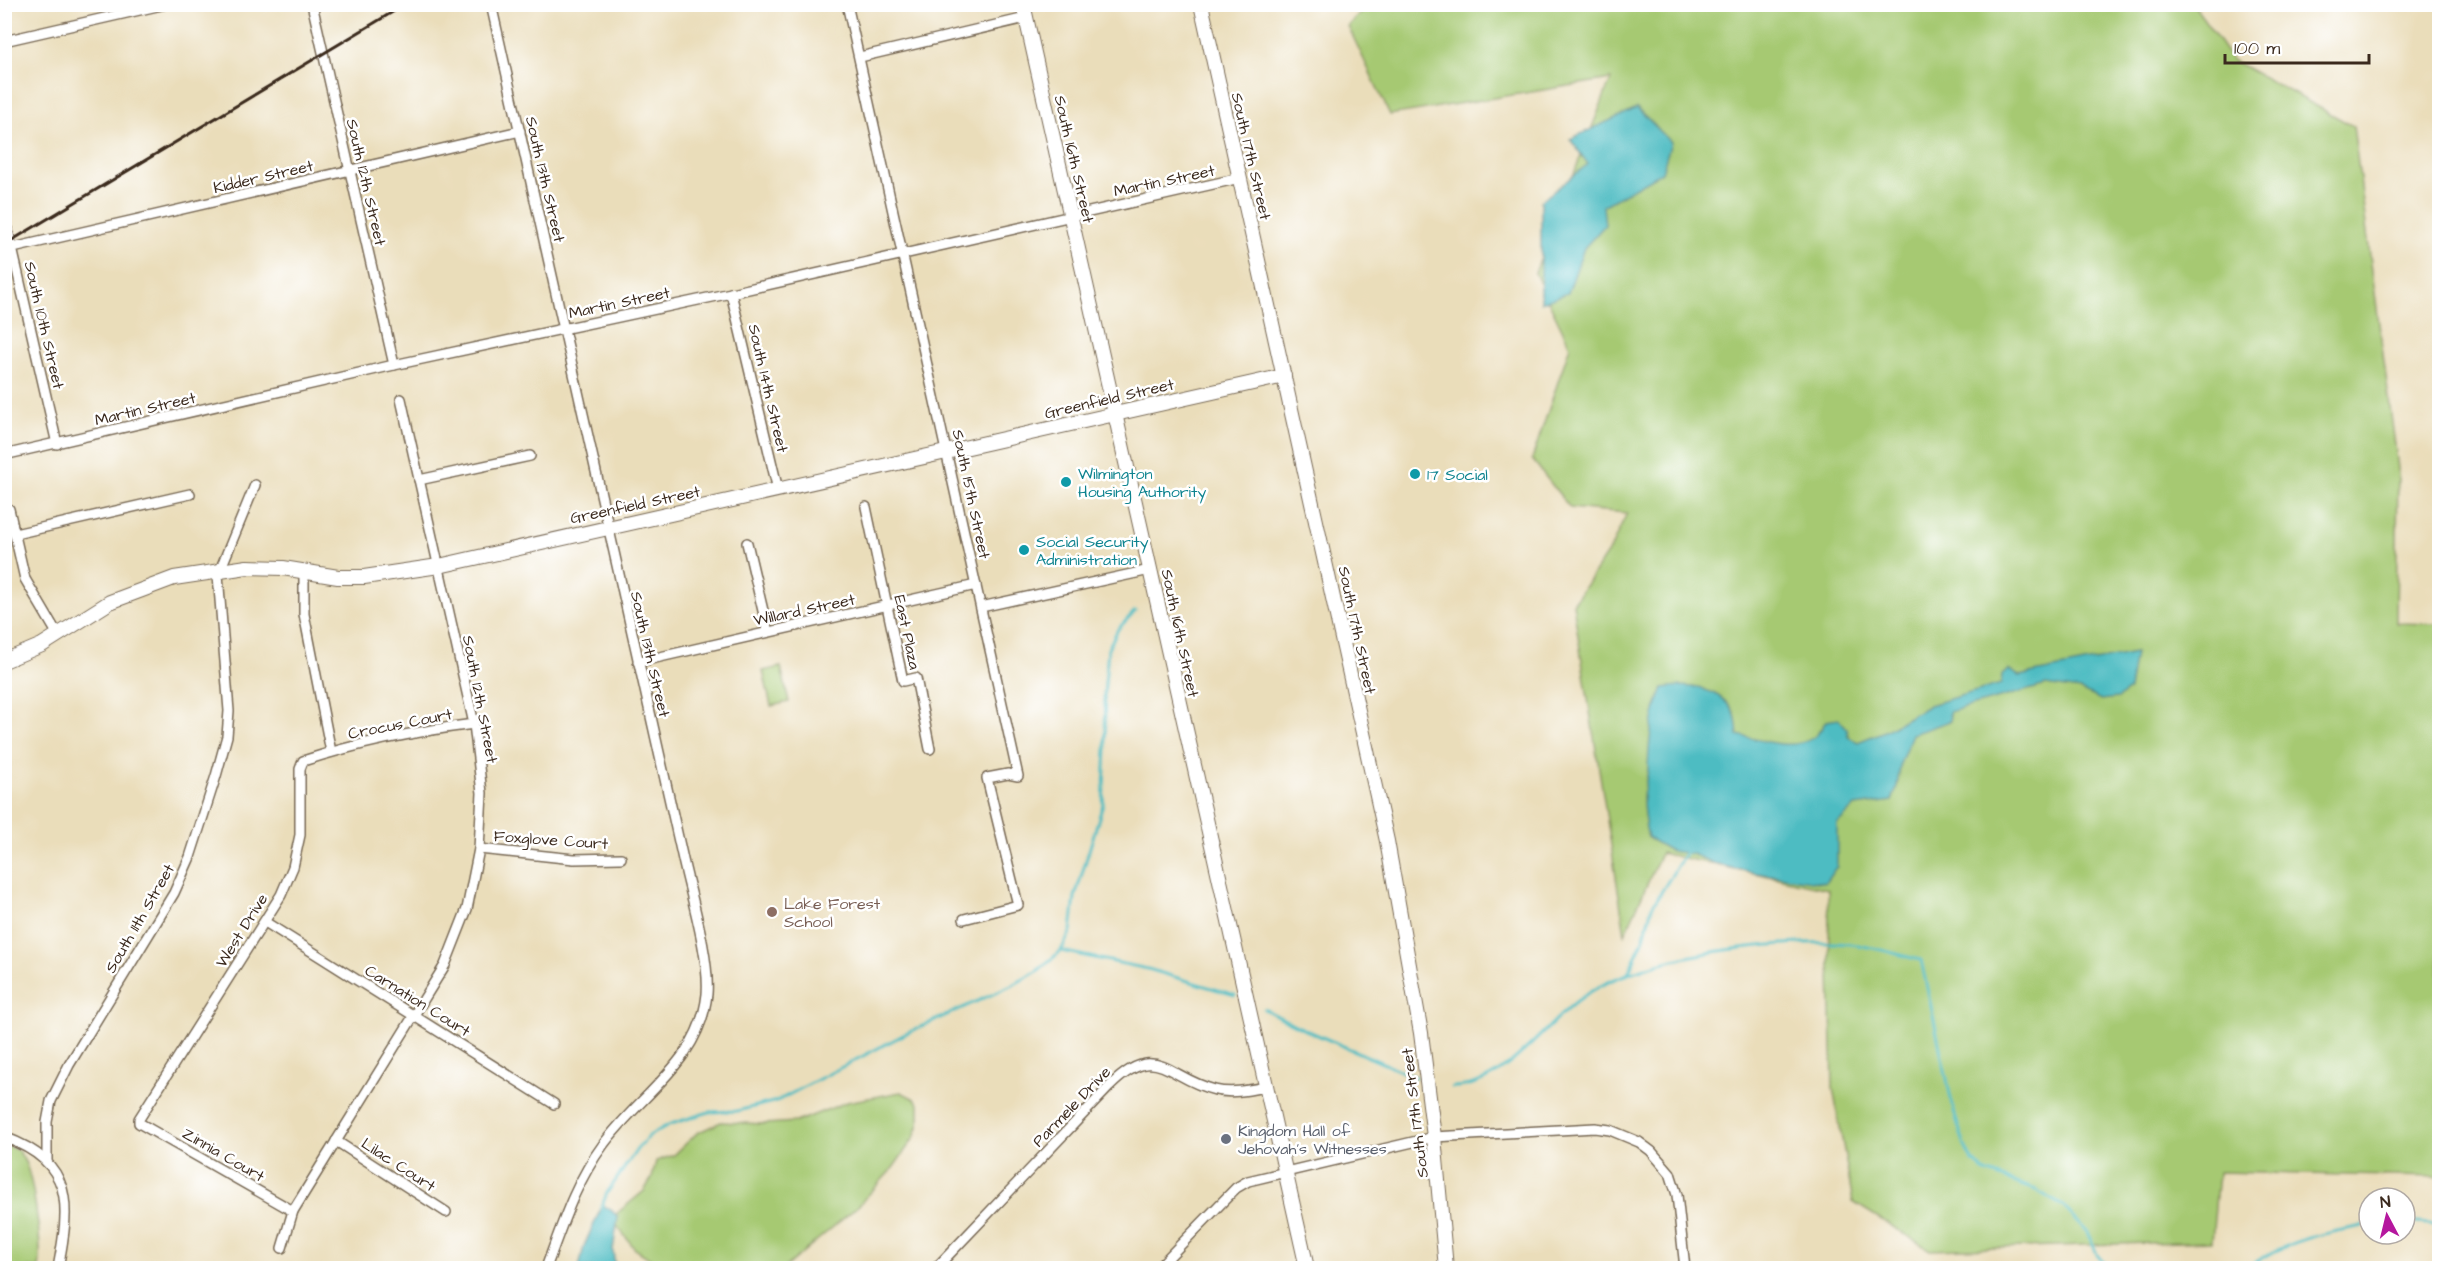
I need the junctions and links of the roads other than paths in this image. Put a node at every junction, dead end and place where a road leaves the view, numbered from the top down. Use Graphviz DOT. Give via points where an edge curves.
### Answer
graph roads {
  1 [pos="166,4"];
  2 [pos="312,4"];
  3 [pos="491,4"];
  4 [pos="847,4"];
  5 [pos="1201,4"];
  6 [pos="1024,11"];
  7 [pos="4,41"];
  8 [pos="860,57"];
  9 [pos="520,131"];
  10 [pos="349,172"];
  11 [pos="1240,178"];
  12 [pos="4,213"];
  13 [pos="1071,215"];
  14 [pos="12,248"];
  15 [pos="902,255"];
  16 [pos="731,293"];
  17 [pos="564,330"];
  18 [pos="394,365"];
  19 [pos="1284,376"];
  20 [pos="401,399"];
  21 [pos="1115,414"];
  22 [pos="57,444"];
  23 [pos="948,451"];
  24 [pos="4,455"];
  25 [pos="530,456"];
  26 [pos="419,480"];
  27 [pos="255,485"];
  28 [pos="778,490"];
  29 [pos="190,494"];
  30 [pos="866,507"];
  31 [pos="9,509"];
  32 [pos="608,527"];
  33 [pos="15,534"];
  34 [pos="747,543"];
  35 [pos="439,566"];
  36 [pos="220,570"];
  37 [pos="1150,570"];
  38 [pos="304,571"];
  39 [pos="976,585"];
  40 [pos="888,606"];
  41 [pos="981,607"];
  42 [pos="768,632"];
  43 [pos="58,634"];
  44 [pos="4,661"];
  45 [pos="638,662"];
  46 [pos="474,724"];
  47 [pos="930,749"];
  48 [pos="331,752"];
  49 [pos="479,849"];
  50 [pos="621,858"];
  51 [pos="964,919"];
  52 [pos="265,922"];
  53 [pos="416,1016"];
  54 [pos="1266,1087"];
  55 [pos="554,1104"];
  56 [pos="140,1123"];
  57 [pos="4,1137"];
  58 [pos="1434,1137"];
  59 [pos="336,1141"];
  60 [pos="47,1162"];
  61 [pos="1285,1172"];
  62 [pos="293,1211"];
  63 [pos="446,1212"];
  64 [pos="282,1248"];
  65 [pos="58,1269"];
  66 [pos="546,1269"];
  67 [pos="936,1269"];
  68 [pos="1158,1269"];
  69 [pos="1307,1269"];
  70 [pos="1446,1269"];
  71 [pos="1685,1269"];
  1 -- 7 [label="street"];
  2 -- 10 [label="street, South 12th Street"];
  3 -- 9 [label="street, South 13th Street"];
  4 -- 8 [label="street, South 15th Street"];
  5 -- 11 [label="main road, South 17th Street"];
  6 -- 8 [label="street"];
  6 -- 13 [label="main road, South 16th Street"];
  8 -- 15 [label="street, South 15th Street"];
  9 -- 10 [label="street, Kidder Street"];
  9 -- 17 [label="street, South 13th Street"];
  10 -- 14 [label="street, Kidder Street"];
  10 -- 18 [label="street, South 12th Street"];
  11 -- 13 [label="street, Martin Street"];
  11 -- 19 [label="main road, South 17th Street"];
  12 -- 14 [label="street, South 10th Street"];
  13 -- 15 [label="street, Martin Street"];
  13 -- 21 [label="main road, South 16th Street"];
  14 -- 22 [label="street, South 10th Street"];
  15 -- 16 [label="street, Martin Street"];
  15 -- 23 [label="street, South 15th Street"];
  16 -- 17 [label="street, Martin Street"];
  16 -- 28 [label="street, South 14th Street"];
  17 -- 18 [label="street, Martin Street"];
  17 -- 32 [label="street, South 13th Street"];
  18 -- 22 [label="street, Martin Street"];
  19 -- 21 [label="main road, Greenfield Street"];
  19 -- 58 [label="main road, South 17th Street" via="1388,841 1420,1022"];
  20 -- 26 [label="street, South 12th Street"];
  21 -- 23 [label="main road, Greenfield Street"];
  21 -- 37 [label="main road, South 16th Street"];
  22 -- 24 [label="street, Martin Street"];
  23 -- 28 [label="main road, Greenfield Street"];
  23 -- 39 [label="street, South 15th Street"];
  25 -- 26 [label="street"];
  26 -- 35 [label="street, South 12th Street"];
  27 -- 36 [label="street"];
  28 -- 32 [label="main road, Greenfield Street"];
  29 -- 33 [label="street"];
  30 -- 40 [label="street, East Plaza"];
  31 -- 33 [label="street"];
  32 -- 35 [label="main road, Greenfield Street"];
  32 -- 45 [label="street, South 13th Street"];
  33 -- 43 [label="street" via="25,579"];
  34 -- 42 [label="street"];
  35 -- 38 [label="main road, Greenfield Street" via="364,577"];
  35 -- 46 [label="street, South 12th Street"];
  36 -- 38 [label="main road, Greenfield Street" via="247,567"];
  36 -- 43 [label="main road, Greenfield Street" via="174,578 131,593"];
  36 -- 60 [label="street, South 11th Street" via="218,591 229,711 216,776 174,893 54,1096 47,1122"];
  37 -- 41 [label="street"];
  37 -- 54 [label="main road, South 16th Street"];
  38 -- 48 [label="street" via="304,615"];
  39 -- 40 [label="street, Willard Street"];
  39 -- 41 [label="street, South 15th Street"];
  40 -- 42 [label="street, Willard Street"];
  40 -- 47 [label="street, East Plaza" via="903,681 916,678"];
  41 -- 51 [label="street, South 15th Street" via="1018,776 987,778 1018,905"];
  42 -- 45 [label="street, Willard Street"];
  43 -- 44 [label="main road, Greenfield Street"];
  45 -- 66 [label="street, South 13th Street" via="704,958 704,1011 697,1034 680,1060 614,1131 588,1167 571,1200"];
  46 -- 48 [label="street, Crocus Court"];
  46 -- 49 [label="street, South 12th Street" via="482,793"];
  48 -- 52 [label="street, West Drive" via="301,765 301,824 295,859"];
  49 -- 50 [label="street, Foxglove Court" via="564,859"];
  49 -- 53 [label="street, South 12th Street" via="459,932"];
  52 -- 53 [label="street, Carnation Court"];
  52 -- 56 [label="street, West Drive"];
  53 -- 55 [label="street, Carnation Court"];
  53 -- 59 [label="street, South 12th Street"];
  54 -- 61 [label="main road, South 16th Street"];
  54 -- 67 [label="street, Parmele Drive" via="1217,1091 1156,1064 1129,1069"];
  56 -- 62 [label="street, Zinnia Court"];
  57 -- 60 [label="street" via="26,1145"];
  58 -- 61 [label="street"];
  58 -- 70 [label="main road, South 17th Street"];
  58 -- 71 [label="street" via="1596,1128 1626,1135 1651,1151 1674,1182"];
  59 -- 62 [label="street, South 12th Street"];
  59 -- 63 [label="street, Lilac Court"];
  60 -- 65 [label="street" via="60,1181 66,1208"];
  61 -- 68 [label="street" via="1236,1188"];
  61 -- 69 [label="main road, South 16th Street"];
  62 -- 64 [label="street, South 12th Street"];
}
